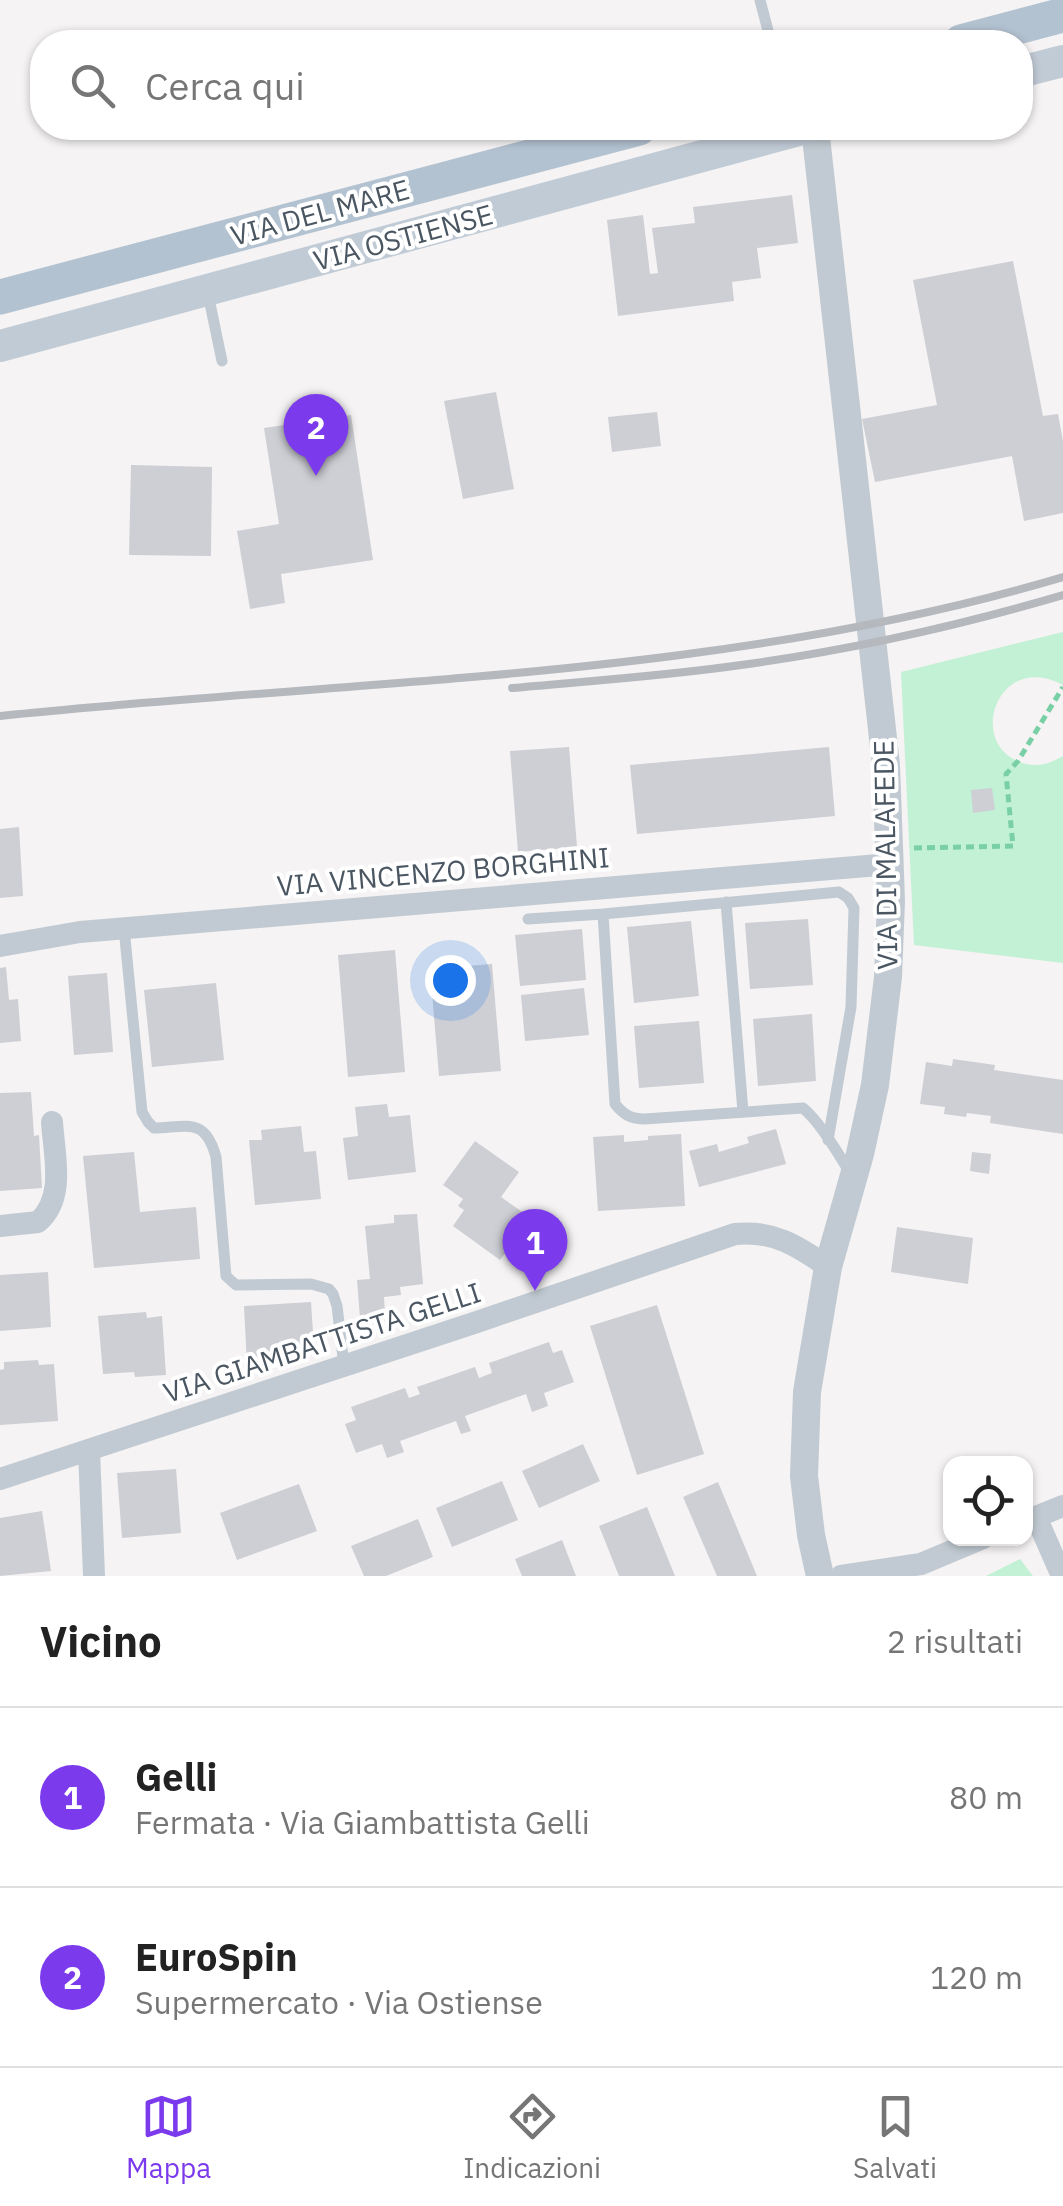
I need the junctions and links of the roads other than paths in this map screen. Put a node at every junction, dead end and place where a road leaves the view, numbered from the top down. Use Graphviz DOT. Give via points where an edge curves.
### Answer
graph roads {
  1 [pos="760,0"];
  2 [pos="1063,16"];
  3 [pos="768,30"];
  4 [pos="1008,30"];
  5 [pos="1063,61"];
  6 [pos="1033,69"];
  7 [pos="595,140"];
  8 [pos="762,140"];
  9 [pos="816,140"];
  10 [pos="207,290"];
  11 [pos="0,297"];
  12 [pos="0,346"];
  13 [pos="222,362"];
  14 [pos="891,856"];
  15 [pos="726,902"];
  16 [pos="603,914"];
  17 [pos="528,919"];
  18 [pos="124,928"];
  19 [pos="0,946"];
  20 [pos="743,1112"];
  21 [pos="52,1122"];
  22 [pos="828,1140"];
  23 [pos="854,1178"];
  24 [pos="0,1226"];
  25 [pos="828,1266"];
  26 [pos="344,1366"];
  27 [pos="90,1450"];
  28 [pos="0,1478"];
  29 [pos="1063,1506"];
  30 [pos="1033,1518"];
  31 [pos="1033,1523"];
  32 [pos="966,1546"];
  33 [pos="914,1570"];
  34 [pos="94,1576"];
  35 [pos="820,1576"];
  36 [pos="841,1576"];
  37 [pos="1062,1576"];
  1 -- 3 [label="lane"];
  2 -- 4 [label="main road"];
  5 -- 6 [label="main road"];
  7 -- 11 [label="main road, VIA DEL MARE"];
  8 -- 10 [label="main road, VIA OSTIENSE"];
  9 -- 14 [label="street, VIA DI MALAFEDE"];
  10 -- 12 [label="main road, VIA OSTIENSE"];
  10 -- 13 [label="lane"];
  14 -- 18 [label="street, VIA VINCENZO BORGHINI"];
  14 -- 23 [label="street, VIA DI MALAFEDE" via="881,1044"];
  15 -- 16 [label="lane"];
  15 -- 20 [label="lane"];
  15 -- 22 [label="lane" via="839,892 854,908 850,1006"];
  16 -- 17 [label="lane"];
  16 -- 20 [label="lane" via="615,1104 632,1119"];
  18 -- 19 [label="street, VIA VINCENZO BORGHINI"];
  18 -- 26 [label="lane" via="142,1112 154,1128 205,1131 216,1157 226,1276 236,1285 329,1289"];
  20 -- 22 [label="lane" via="803,1108"];
  21 -- 24 [label="street" via="53,1204 38,1222"];
  22 -- 23 [label="lane"];
  23 -- 25 [label="street, VIA DI MALAFEDE"];
  25 -- 26 [label="street, VIA GIAMBATTISTA GELLI" via="788,1240 735,1234"];
  25 -- 35 [label="street, VIA DI MALAFEDE" via="804,1442"];
  26 -- 27 [label="street, VIA GIAMBATTISTA GELLI"];
  27 -- 28 [label="street, VIA GIAMBATTISTA GELLI"];
  27 -- 34 [label="street"];
  29 -- 30 [label="street"];
  31 -- 37 [label="street"];
  32 -- 33 [label="street"];
  33 -- 36 [label="street"];
}
